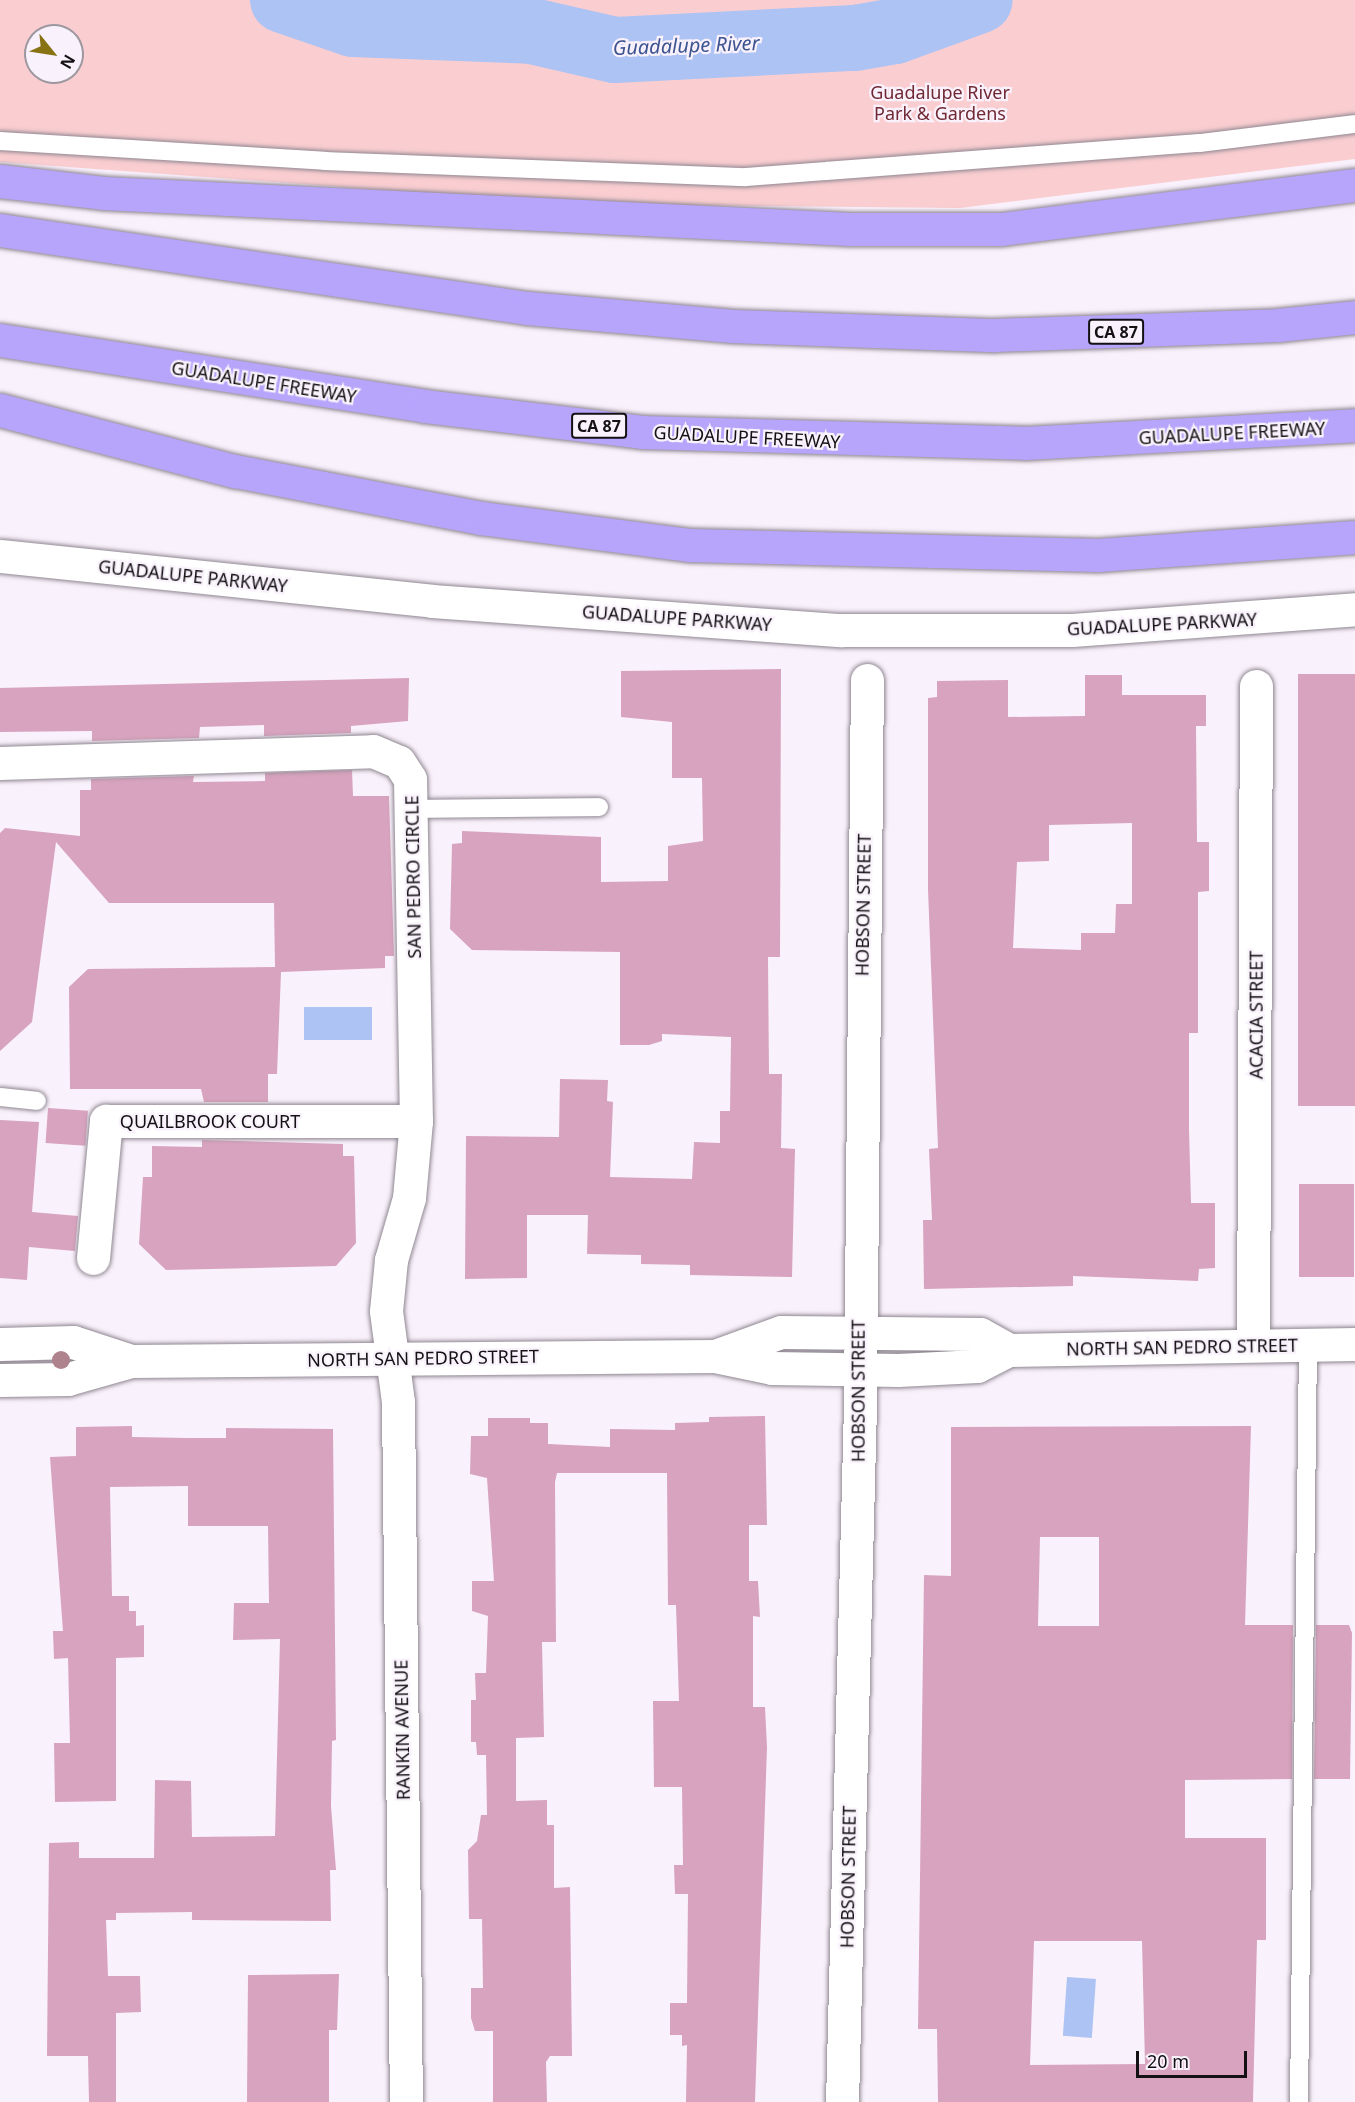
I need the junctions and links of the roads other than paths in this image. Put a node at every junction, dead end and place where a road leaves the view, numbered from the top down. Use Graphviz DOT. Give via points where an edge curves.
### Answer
graph roads {
  1 [pos="1355,124"];
  2 [pos="0,141"];
  3 [pos="0,181"];
  4 [pos="1355,185"];
  5 [pos="0,230"];
  6 [pos="1355,317"];
  7 [pos="0,340"];
  8 [pos="0,410"];
  9 [pos="1355,425"];
  10 [pos="1355,537"];
  11 [pos="0,556"];
  12 [pos="1355,609"];
  13 [pos="867,680"];
  14 [pos="1256,686"];
  15 [pos="0,763"];
  16 [pos="599,807"];
  17 [pos="412,809"];
  18 [pos="0,1097"];
  19 [pos="38,1101"];
  20 [pos="416,1121"];
  21 [pos="93,1258"];
  22 [pos="858,1332"];
  23 [pos="0,1344"];
  24 [pos="1253,1344"];
  25 [pos="1308,1344"];
  26 [pos="1355,1344"];
  27 [pos="1009,1350"];
  28 [pos="715,1356"];
  29 [pos="394,1358"];
  30 [pos="131,1361"];
  31 [pos="859,1370"];
  32 [pos="0,1380"];
  33 [pos="406,2102"];
  34 [pos="842,2102"];
  35 [pos="1299,2102"];
  1 -- 2 [label="lane" via="1200,143 746,177 324,161"];
  3 -- 4 [label="highway" via="103,193 850,229 1001,229"];
  5 -- 6 [label="highway, CA 87" via="527,308 734,326 995,335 1267,326"];
  7 -- 9 [label="highway, GUADALUPE FREEWAY / CA 87" via="425,406 642,432 1025,443"];
  8 -- 10 [label="highway" via="235,471 481,518 688,545 1098,555"];
  11 -- 12 [label="street, GUADALUPE PARKWAY" via="432,601 841,630 1072,630"];
  13 -- 22 [label="street, HOBSON STREET"];
  14 -- 24 [label="street, ACACIA STREET"];
  15 -- 17 [label="street, SAN PEDRO CIRCLE" via="373,752 391,756 405,769"];
  16 -- 17 [label="lane"];
  17 -- 20 [label="street, SAN PEDRO CIRCLE"];
  18 -- 19 [label="lane"];
  20 -- 21 [label="street, QUAILBROOK COURT" via="106,1121"];
  20 -- 29 [label="street, SAN PEDRO CIRCLE" via="409,1198 391,1260 387,1300"];
  22 -- 27 [label="street, NORTH SAN PEDRO STREET" via="980,1334"];
  22 -- 28 [label="street, NORTH SAN PEDRO STREET" via="781,1332"];
  22 -- 31 [label="street, HOBSON STREET"];
  23 -- 30 [label="street, NORTH SAN PEDRO STREET" via="73,1342"];
  24 -- 25 [label="street, NORTH SAN PEDRO STREET"];
  24 -- 27 [label="street, NORTH SAN PEDRO STREET"];
  25 -- 26 [label="street, NORTH SAN PEDRO STREET"];
  25 -- 35 [label="lane"];
  27 -- 31 [label="street, NORTH SAN PEDRO STREET" via="977,1366"];
  28 -- 29 [label="street, NORTH SAN PEDRO STREET"];
  28 -- 31 [label="street, NORTH SAN PEDRO STREET" via="772,1368"];
  29 -- 30 [label="street, NORTH SAN PEDRO STREET"];
  29 -- 33 [label="street, RANKIN AVENUE"];
  30 -- 32 [label="street, NORTH SAN PEDRO STREET" via="68,1379"];
  31 -- 34 [label="street, HOBSON STREET"];
}
